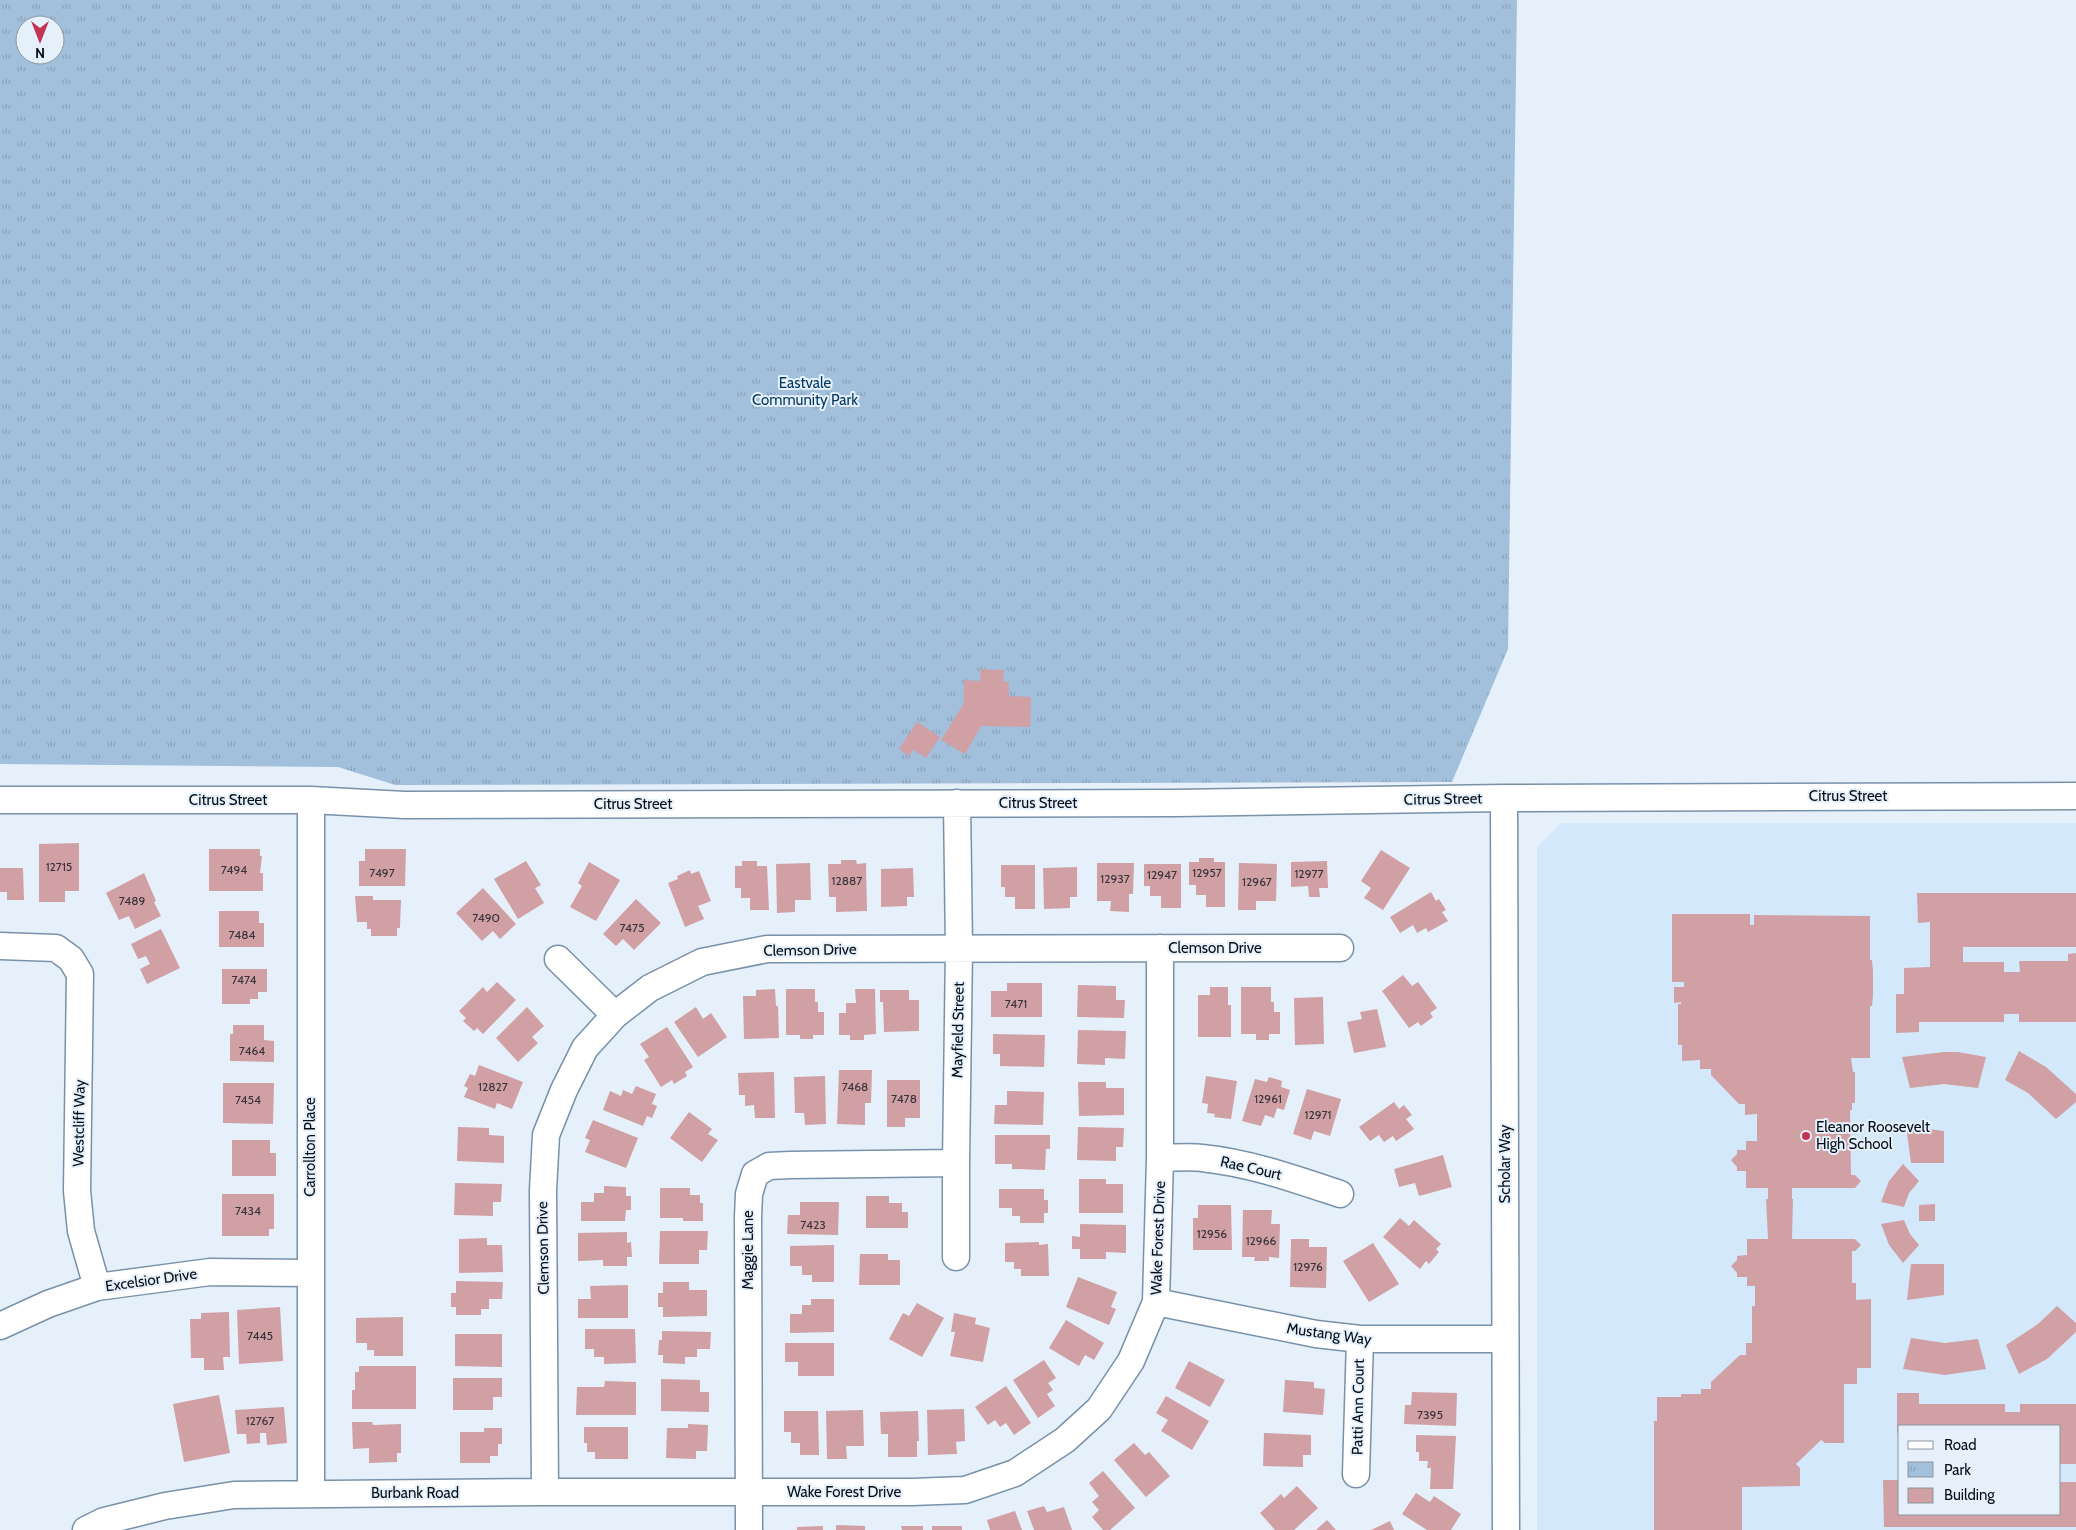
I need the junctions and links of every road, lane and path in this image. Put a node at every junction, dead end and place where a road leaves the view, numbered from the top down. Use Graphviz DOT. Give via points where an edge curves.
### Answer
graph roads {
  1 [pos="2076,796"];
  2 [pos="1504,798"];
  3 [pos="0,800"];
  4 [pos="311,800"];
  5 [pos="957,803"];
  6 [pos="0,946"];
  7 [pos="959,948"];
  8 [pos="1160,948"];
  9 [pos="1340,948"];
  10 [pos="558,958"];
  11 [pos="615,1015"];
  12 [pos="1160,1158"];
  13 [pos="956,1163"];
  14 [pos="1340,1194"];
  15 [pos="956,1257"];
  16 [pos="310,1273"];
  17 [pos="97,1287"];
  18 [pos="1156,1302"];
  19 [pos="0,1326"];
  20 [pos="1360,1340"];
  21 [pos="1505,1340"];
  22 [pos="1356,1474"];
  23 [pos="545,1492"];
  24 [pos="749,1492"];
  25 [pos="311,1494"];
  26 [pos="86,1530"];
  27 [pos="749,1530"];
  28 [pos="1506,1530"];
  1 -- 2 [label="street, Citrus Street"];
  2 -- 5 [label="street, Citrus Street"];
  2 -- 21 [label="street, Scholar Way"];
  3 -- 4 [label="street, Citrus Street"];
  4 -- 5 [label="street, Citrus Street" via="404,806"];
  4 -- 16 [label="street, Carrollton Place"];
  5 -- 7 [label="street, Mayfield Street"];
  6 -- 17 [label="street, Westcliff Way" via="56,948 71,958 80,974 77,1191 82,1231"];
  7 -- 8 [label="street, Clemson Drive"];
  7 -- 11 [label="street, Clemson Drive" via="767,949 702,962 650,988"];
  7 -- 13 [label="street, Mayfield Street"];
  8 -- 9 [label="street, Clemson Drive"];
  8 -- 12 [label="street, Wake Forest Drive"];
  10 -- 11 [label="street"];
  11 -- 23 [label="street, Clemson Drive" via="585,1048 546,1135 543,1190"];
  12 -- 14 [label="street, Rae Court" via="1202,1158 1245,1166"];
  12 -- 18 [label="street, Wake Forest Drive"];
  13 -- 15 [label="street, Mayfield Street"];
  13 -- 24 [label="street, Maggie Lane" via="769,1166 755,1174 748,1194"];
  16 -- 17 [label="street, Excelsior Drive" via="210,1272"];
  16 -- 25 [label="street, Carrollton Place"];
  17 -- 19 [label="street, Excelsior Drive" via="48,1304"];
  18 -- 20 [label="street, Mustang Way"];
  18 -- 24 [label="street, Wake Forest Drive" via="1131,1361 1099,1409 1065,1440 1015,1474 965,1490"];
  20 -- 21 [label="street, Mustang Way"];
  20 -- 22 [label="street, Patti Ann Court"];
  21 -- 28 [label="street, Scholar Way"];
  23 -- 24 [label="street, Burbank Road"];
  23 -- 25 [label="street, Burbank Road"];
  24 -- 27 [label="street, Maggie Lane"];
  25 -- 26 [label="street, Burbank Road" via="234,1495 165,1506"];
}
